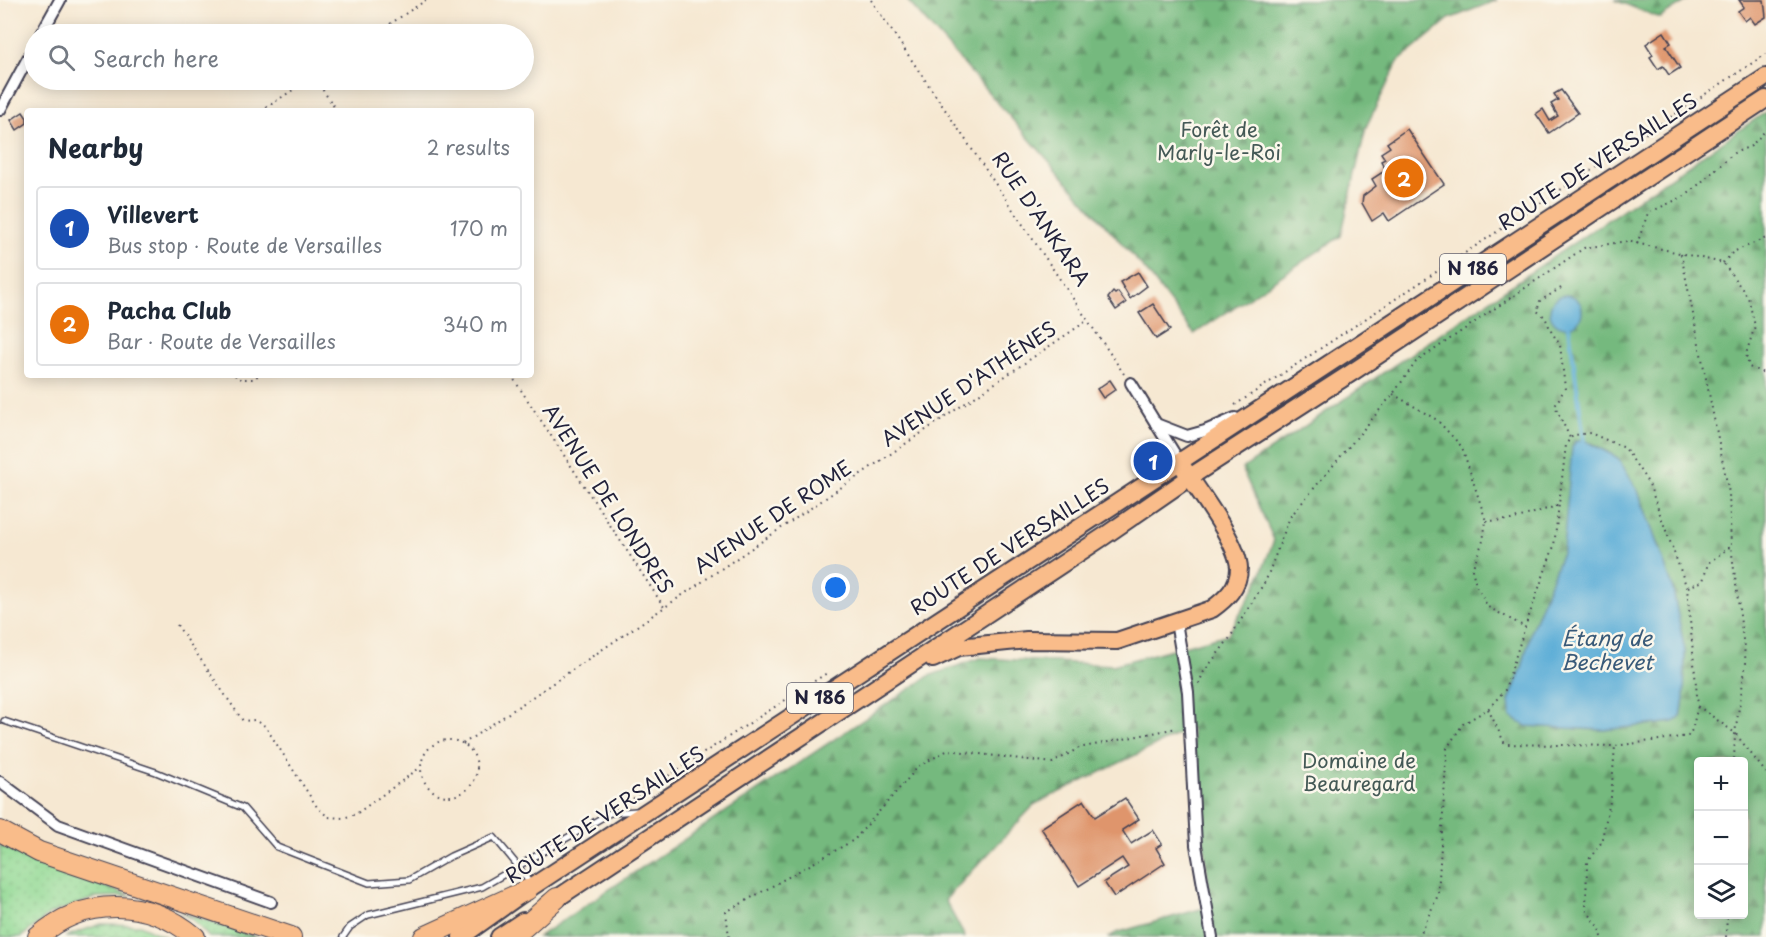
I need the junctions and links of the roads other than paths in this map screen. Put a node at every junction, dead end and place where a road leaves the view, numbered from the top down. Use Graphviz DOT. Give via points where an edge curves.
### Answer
graph roads {
  1 [pos="60,0"];
  2 [pos="47,24"];
  3 [pos="24,65"];
  4 [pos="1766,77"];
  5 [pos="1766,99"];
  6 [pos="0,110"];
  7 [pos="1131,383"];
  8 [pos="1260,407"];
  9 [pos="1156,424"];
  10 [pos="1179,460"];
  11 [pos="1190,477"];
  12 [pos="1176,622"];
  13 [pos="888,679"];
  14 [pos="4,721"];
  15 [pos="0,782"];
  16 [pos="651,810"];
  17 [pos="0,831"];
  18 [pos="518,866"];
  19 [pos="529,888"];
  20 [pos="557,898"];
  21 [pos="271,902"];
  22 [pos="38,937"];
  23 [pos="195,937"];
  24 [pos="291,937"];
  25 [pos="343,937"];
  26 [pos="424,937"];
  27 [pos="461,937"];
  28 [pos="499,937"];
  29 [pos="513,937"];
  30 [pos="1212,937"];
  1 -- 2 [label="street"];
  3 -- 6 [label="street"];
  4 -- 8 [label="main road, ROUTE DE VERSAILLES / N 186"];
  5 -- 11 [label="main road, ROUTE DE VERSAILLES / N 186"];
  7 -- 9 [label="street"];
  8 -- 9 [label="street" via="1190,436"];
  8 -- 10 [label="main road, ROUTE DE VERSAILLES / N 186"];
  9 -- 10 [label="street"];
  10 -- 11 [label="main road"];
  10 -- 16 [label="main road, ROUTE DE VERSAILLES / N 186"];
  11 -- 12 [label="main road" via="1233,546 1239,568 1235,586 1226,599 1212,609"];
  11 -- 13 [label="main road, ROUTE DE VERSAILLES / N 186"];
  12 -- 13 [label="main road" via="1118,641 1027,640 959,647"];
  12 -- 30 [label="street" via="1188,692 1196,845"];
  13 -- 20 [label="main road, ROUTE DE VERSAILLES / N 186"];
  14 -- 18 [label="lane" via="156,772 243,808 277,847 369,883 409,880 494,837"];
  15 -- 21 [label="street" via="58,825"];
  16 -- 18 [label="lane" via="610,813"];
  16 -- 19 [label="main road, ROUTE DE VERSAILLES / N 186"];
  17 -- 24 [label="highway" via="39,852"];
  18 -- 19 [label="lane"];
  18 -- 25 [label="lane" via="482,887 368,915"];
  19 -- 26 [label="highway"];
  19 -- 27 [label="main road, ROUTE DE VERSAILLES / N 186"];
  20 -- 28 [label="main road, ROUTE DE VERSAILLES / N 186"];
  20 -- 29 [label="highway"];
  22 -- 23 [label="highway" via="70,916 111,906 150,911"];
}
